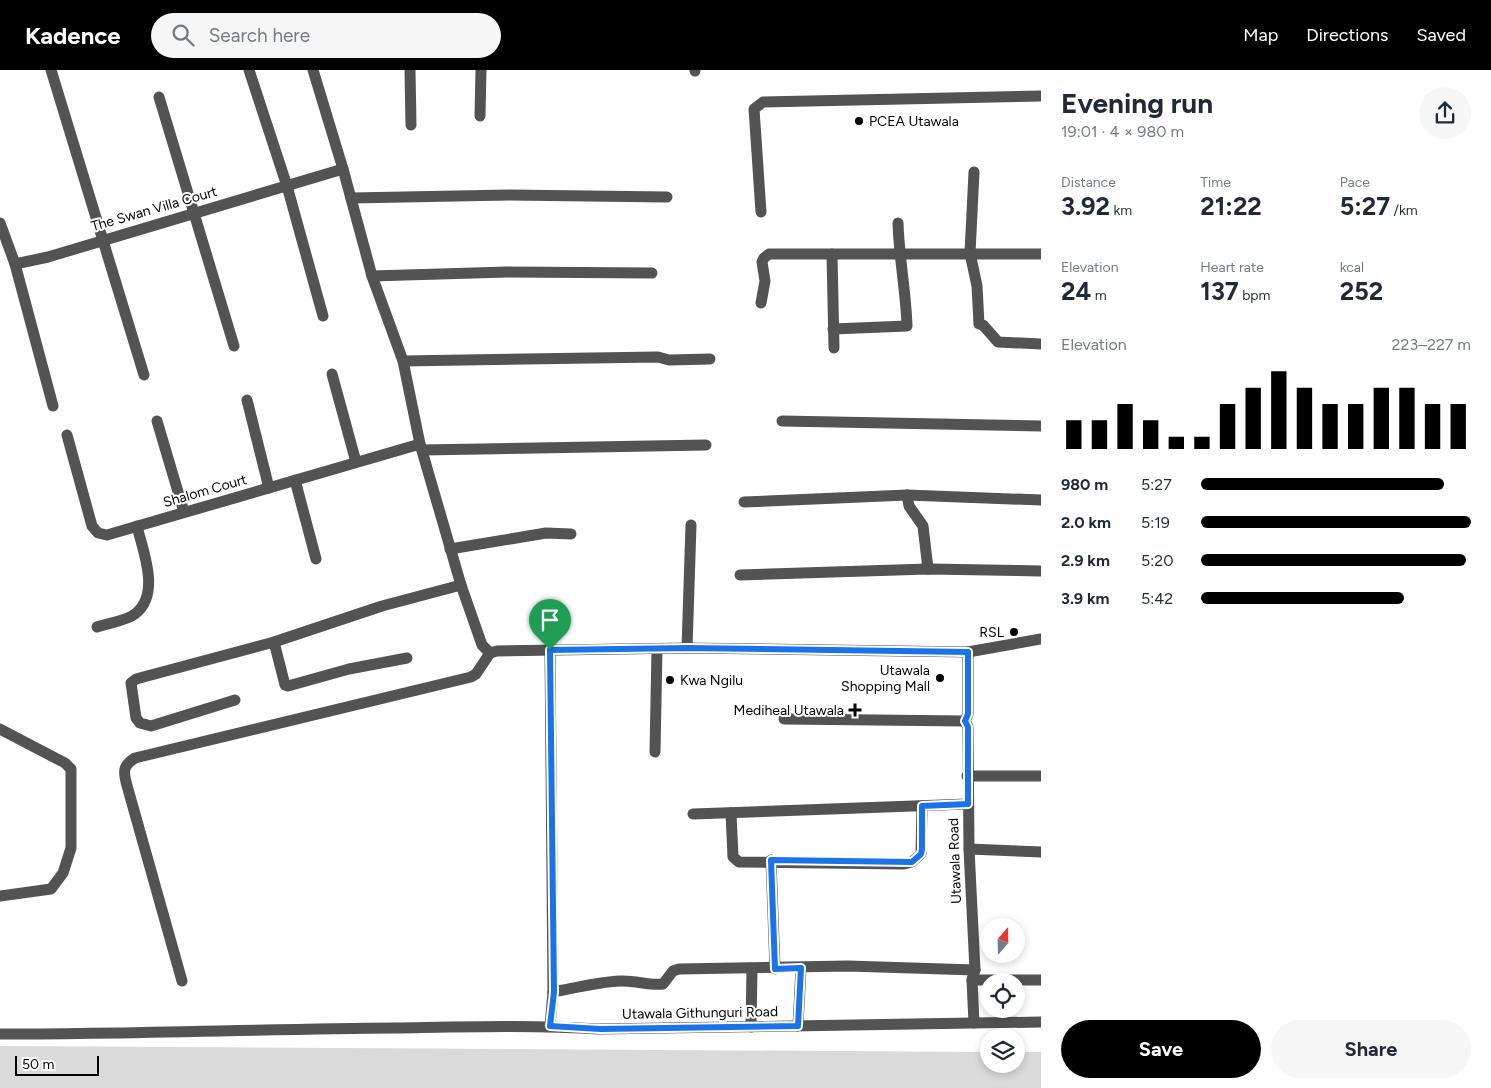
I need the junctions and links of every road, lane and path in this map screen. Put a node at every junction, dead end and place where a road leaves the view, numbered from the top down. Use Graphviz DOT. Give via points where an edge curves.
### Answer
graph roads {
  1 [pos="51,70"];
  2 [pos="250,70"];
  3 [pos="313,70"];
  4 [pos="410,70"];
  5 [pos="481,70"];
  6 [pos="1041,96"];
  7 [pos="160,97"];
  8 [pos="480,116"];
  9 [pos="411,125"];
  10 [pos="343,169"];
  11 [pos="974,172"];
  12 [pos="287,186"];
  13 [pos="351,198"];
  14 [pos="667,198"];
  15 [pos="762,212"];
  16 [pos="193,213"];
  17 [pos="0,223"];
  18 [pos="898,223"];
  19 [pos="103,240"];
  20 [pos="970,252"];
  21 [pos="899,253"];
  22 [pos="832,254"];
  23 [pos="1041,254"];
  24 [pos="15,264"];
  25 [pos="652,273"];
  26 [pos="372,276"];
  27 [pos="762,303"];
  28 [pos="323,316"];
  29 [pos="834,329"];
  30 [pos="1041,344"];
  31 [pos="234,346"];
  32 [pos="834,348"];
  33 [pos="710,359"];
  34 [pos="403,361"];
  35 [pos="332,374"];
  36 [pos="144,375"];
  37 [pos="247,400"];
  38 [pos="53,406"];
  39 [pos="157,421"];
  40 [pos="782,421"];
  41 [pos="1041,426"];
  42 [pos="67,435"];
  43 [pos="706,445"];
  44 [pos="421,447"];
  45 [pos="356,462"];
  46 [pos="295,480"];
  47 [pos="269,488"];
  48 [pos="907,495"];
  49 [pos="1041,500"];
  50 [pos="744,502"];
  51 [pos="184,512"];
  52 [pos="691,525"];
  53 [pos="137,526"];
  54 [pos="570,534"];
  55 [pos="450,549"];
  56 [pos="316,559"];
  57 [pos="928,569"];
  58 [pos="1041,571"];
  59 [pos="740,574"];
  60 [pos="461,585"];
  61 [pos="97,627"];
  62 [pos="1041,639"];
  63 [pos="274,642"];
  64 [pos="688,648"];
  65 [pos="657,649"];
  66 [pos="550,650"];
  67 [pos="968,652"];
  68 [pos="490,653"];
  69 [pos="408,658"];
  70 [pos="235,700"];
  71 [pos="784,719"];
  72 [pos="965,721"];
  73 [pos="0,728"];
  74 [pos="655,752"];
  75 [pos="967,776"];
  76 [pos="1041,776"];
  77 [pos="968,804"];
  78 [pos="922,806"];
  79 [pos="731,813"];
  80 [pos="693,814"];
  81 [pos="969,849"];
  82 [pos="1041,852"];
  83 [pos="771,860"];
  84 [pos="0,896"];
  85 [pos="801,968"];
  86 [pos="752,969"];
  87 [pos="775,969"];
  88 [pos="974,975"];
  89 [pos="182,980"];
  90 [pos="1041,980"];
  91 [pos="554,992"];
  92 [pos="1041,1022"];
  93 [pos="974,1023"];
  94 [pos="550,1026"];
  95 [pos="798,1026"];
  96 [pos="751,1027"];
  97 [pos="0,1034"];
  1 -- 19 [label="street"];
  2 -- 12 [label="street"];
  3 -- 10 [label="street"];
  4 -- 9 [label="street"];
  5 -- 8 [label="street"];
  6 -- 15 [label="street" via="763,102 754,109"];
  7 -- 16 [label="street"];
  10 -- 12 [label="street, The Swan Villa Court"];
  10 -- 13 [label="street"];
  11 -- 20 [label="street"];
  12 -- 16 [label="street, The Swan Villa Court"];
  12 -- 28 [label="street"];
  13 -- 14 [label="street" via="509,195"];
  13 -- 26 [label="street"];
  16 -- 19 [label="street, The Swan Villa Court"];
  16 -- 31 [label="street"];
  17 -- 24 [label="street"];
  18 -- 21 [label="street"];
  19 -- 24 [label="street, The Swan Villa Court"];
  19 -- 36 [label="street"];
  20 -- 21 [label="street"];
  20 -- 23 [label="street"];
  20 -- 30 [label="street" via="977,286 979,324 998,342"];
  21 -- 22 [label="street"];
  21 -- 29 [label="street" via="907,326"];
  22 -- 27 [label="street" via="770,254 764,258"];
  22 -- 29 [label="street"];
  24 -- 38 [label="street"];
  25 -- 26 [label="street" via="507,272"];
  26 -- 34 [label="street"];
  29 -- 32 [label="street"];
  33 -- 34 [label="street"];
  34 -- 44 [label="street"];
  35 -- 45 [label="street"];
  37 -- 47 [label="street"];
  39 -- 51 [label="street"];
  40 -- 41 [label="street"];
  42 -- 53 [label="street, Shalom Court" via="92,526 98,533 107,535"];
  43 -- 44 [label="street, Shalom Court"];
  44 -- 45 [label="street, Shalom Court"];
  44 -- 55 [label="street"];
  45 -- 46 [label="street, Shalom Court"];
  46 -- 47 [label="street, Shalom Court"];
  46 -- 56 [label="street"];
  47 -- 51 [label="street, Shalom Court"];
  48 -- 49 [label="street"];
  48 -- 50 [label="street"];
  48 -- 57 [label="street" via="909,506 923,526"];
  51 -- 53 [label="street, Shalom Court"];
  52 -- 64 [label="street"];
  53 -- 61 [label="street" via="148,575 148,597 134,616"];
  54 -- 55 [label="street" via="546,533"];
  55 -- 60 [label="street"];
  57 -- 58 [label="street"];
  57 -- 59 [label="street"];
  60 -- 63 [label="street" via="382,606"];
  60 -- 68 [label="street" via="482,645"];
  62 -- 67 [label="street"];
  63 -- 69 [label="street" via="285,685 288,686 348,669"];
  63 -- 70 [label="street" via="131,683 136,718 144,725 151,726"];
  64 -- 65 [label="street"];
  64 -- 67 [label="street"];
  65 -- 66 [label="street"];
  65 -- 74 [label="street"];
  66 -- 68 [label="street"];
  66 -- 91 [label="street"];
  67 -- 72 [label="street, Utawala Road" via="968,714"];
  68 -- 89 [label="street" via="471,677 210,739 135,758 127,763 123,770 126,782"];
  71 -- 72 [label="street"];
  72 -- 75 [label="street, Utawala Road" via="968,727"];
  73 -- 84 [label="street" via="71,769 68,862 58,883 51,889"];
  75 -- 76 [label="street"];
  75 -- 77 [label="street, Utawala Road"];
  77 -- 78 [label="street"];
  77 -- 81 [label="street, Utawala Road"];
  78 -- 79 [label="street"];
  78 -- 83 [label="street" via="922,849 912,862"];
  79 -- 80 [label="street"];
  79 -- 83 [label="street" via="732,857 735,860"];
  81 -- 82 [label="street"];
  81 -- 88 [label="street, Utawala Road"];
  83 -- 87 [label="street"];
  85 -- 87 [label="street"];
  85 -- 88 [label="street" via="848,966"];
  85 -- 95 [label="street"];
  86 -- 87 [label="street"];
  86 -- 91 [label="street" via="679,969 663,984 618,981"];
  86 -- 96 [label="street"];
  88 -- 90 [label="street"];
  88 -- 93 [label="street, Utawala Road"];
  91 -- 94 [label="street"];
  92 -- 93 [label="street, Utawala Githunguri Road"];
  93 -- 95 [label="street, Utawala Githunguri Road"];
  94 -- 96 [label="street, Utawala Githunguri Road" via="600,1029"];
  94 -- 97 [label="street, Utawala Githunguri Road" via="274,1029 174,1034"];
  95 -- 96 [label="street, Utawala Githunguri Road"];
}
